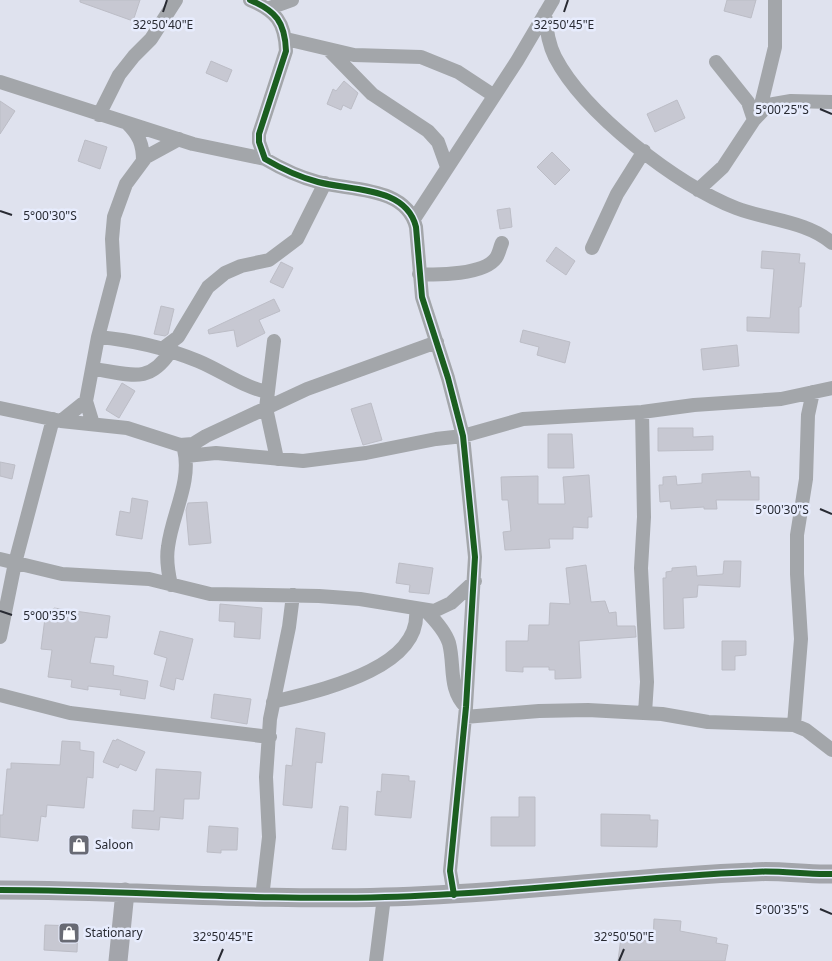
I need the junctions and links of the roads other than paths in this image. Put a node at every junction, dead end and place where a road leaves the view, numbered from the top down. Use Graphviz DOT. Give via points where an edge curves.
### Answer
graph roads {
  1 [pos="176,0"];
  2 [pos="250,0"];
  3 [pos="292,0"];
  4 [pos="553,0"];
  5 [pos="775,0"];
  6 [pos="267,9"];
  7 [pos="545,13"];
  8 [pos="286,39"];
  9 [pos="330,51"];
  10 [pos="716,62"];
  11 [pos="0,82"];
  12 [pos="493,95"];
  13 [pos="832,102"];
  14 [pos="99,115"];
  15 [pos="757,116"];
  16 [pos="126,123"];
  17 [pos="179,139"];
  18 [pos="644,151"];
  19 [pos="265,160"];
  20 [pos="143,161"];
  21 [pos="447,167"];
  22 [pos="325,183"];
  23 [pos="698,190"];
  24 [pos="414,219"];
  25 [pos="502,242"];
  26 [pos="832,243"];
  27 [pos="592,248"];
  28 [pos="419,274"];
  29 [pos="98,337"];
  30 [pos="274,341"];
  31 [pos="437,342"];
  32 [pos="166,350"];
  33 [pos="93,369"];
  34 [pos="826,387"];
  35 [pos="267,392"];
  36 [pos="86,401"];
  37 [pos="0,408"];
  38 [pos="266,408"];
  39 [pos="642,412"];
  40 [pos="57,420"];
  41 [pos="93,424"];
  42 [pos="463,436"];
  43 [pos="185,451"];
  44 [pos="277,459"];
  45 [pos="0,559"];
  46 [pos="15,563"];
  47 [pos="475,580"];
  48 [pos="171,585"];
  49 [pos="293,595"];
  50 [pos="421,610"];
  51 [pos="0,637"];
  52 [pos="0,695"];
  53 [pos="274,702"];
  54 [pos="465,712"];
  55 [pos="645,713"];
  56 [pos="794,725"];
  57 [pos="270,738"];
  58 [pos="832,750"];
  59 [pos="832,874"];
  60 [pos="0,890"];
  61 [pos="125,892"];
  62 [pos="454,894"];
  63 [pos="384,897"];
  64 [pos="262,898"];
  65 [pos="118,961"];
  66 [pos="376,961"];
  1 -- 14 [label="street" via="151,39 119,75"];
  2 -- 6 [label="street"];
  3 -- 6 [label="street"];
  4 -- 7 [label="street"];
  5 -- 15 [label="street" via="775,47"];
  6 -- 8 [label="street" via="277,16"];
  7 -- 12 [label="street"];
  7 -- 18 [label="street" via="547,35 568,77 609,122"];
  8 -- 9 [label="street"];
  8 -- 19 [label="street" via="286,51 259,134"];
  9 -- 12 [label="street" via="421,57 458,72"];
  9 -- 21 [label="street" via="372,94 428,131 438,142"];
  10 -- 15 [label="street"];
  11 -- 14 [label="street"];
  12 -- 21 [label="street"];
  13 -- 15 [label="street" via="777,102 768,105"];
  14 -- 16 [label="street"];
  15 -- 23 [label="street" via="723,167"];
  16 -- 17 [label="street"];
  16 -- 20 [label="street" via="139,136"];
  17 -- 19 [label="street"];
  17 -- 20 [label="street"];
  18 -- 23 [label="street"];
  18 -- 27 [label="street" via="616,194"];
  19 -- 22 [label="street" via="299,176"];
  20 -- 29 [label="street" via="126,184 114,217 114,276"];
  21 -- 24 [label="street"];
  22 -- 24 [label="street" via="388,196 406,207"];
  22 -- 32 [label="street" via="296,239 269,260 225,273 208,287 178,337"];
  23 -- 26 [label="street" via="737,208 809,229"];
  24 -- 28 [label="street"];
  25 -- 28 [label="street" via="497,257 481,268"];
  28 -- 31 [label="street" via="422,296"];
  29 -- 32 [label="street"];
  29 -- 33 [label="street"];
  30 -- 35 [label="street"];
  31 -- 38 [label="street" via="336,377"];
  31 -- 42 [label="street"];
  32 -- 33 [label="street" via="161,366 146,374"];
  32 -- 35 [label="street" via="199,362 248,388"];
  33 -- 36 [label="street"];
  34 -- 39 [label="street" via="781,399"];
  34 -- 56 [label="street" via="808,415 806,479 797,535 802,639"];
  35 -- 38 [label="street"];
  36 -- 40 [label="street"];
  36 -- 41 [label="street"];
  37 -- 40 [label="street"];
  38 -- 43 [label="street" via="206,436"];
  38 -- 44 [label="street"];
  39 -- 42 [label="street" via="522,418"];
  39 -- 55 [label="street" via="644,517 641,568 647,682"];
  40 -- 41 [label="street"];
  40 -- 46 [label="street"];
  41 -- 43 [label="street" via="127,428"];
  42 -- 44 [label="street" via="303,461"];
  42 -- 47 [label="street"];
  43 -- 44 [label="street"];
  43 -- 48 [label="street" via="183,487 168,548"];
  45 -- 46 [label="street"];
  46 -- 48 [label="street" via="62,574 149,579"];
  46 -- 51 [label="street"];
  47 -- 50 [label="street" via="451,603 434,611"];
  47 -- 54 [label="street"];
  48 -- 49 [label="street" via="210,594"];
  49 -- 50 [label="street" via="360,599"];
  49 -- 53 [label="street"];
  50 -- 53 [label="street" via="405,643 390,659 368,673 348,682"];
  50 -- 54 [label="street" via="442,629 449,643 454,687"];
  52 -- 57 [label="street" via="70,713"];
  53 -- 57 [label="street"];
  54 -- 55 [label="street" via="588,710"];
  54 -- 62 [label="street" via="450,871"];
  55 -- 56 [label="street" via="708,722"];
  56 -- 58 [label="street"];
  57 -- 64 [label="street" via="266,777 269,837"];
  59 -- 62 [label="street" via="755,871"];
  60 -- 61 [label="street"];
  61 -- 64 [label="street"];
  61 -- 65 [label="street"];
  62 -- 63 [label="street"];
  63 -- 64 [label="street"];
  63 -- 66 [label="street"];
}
